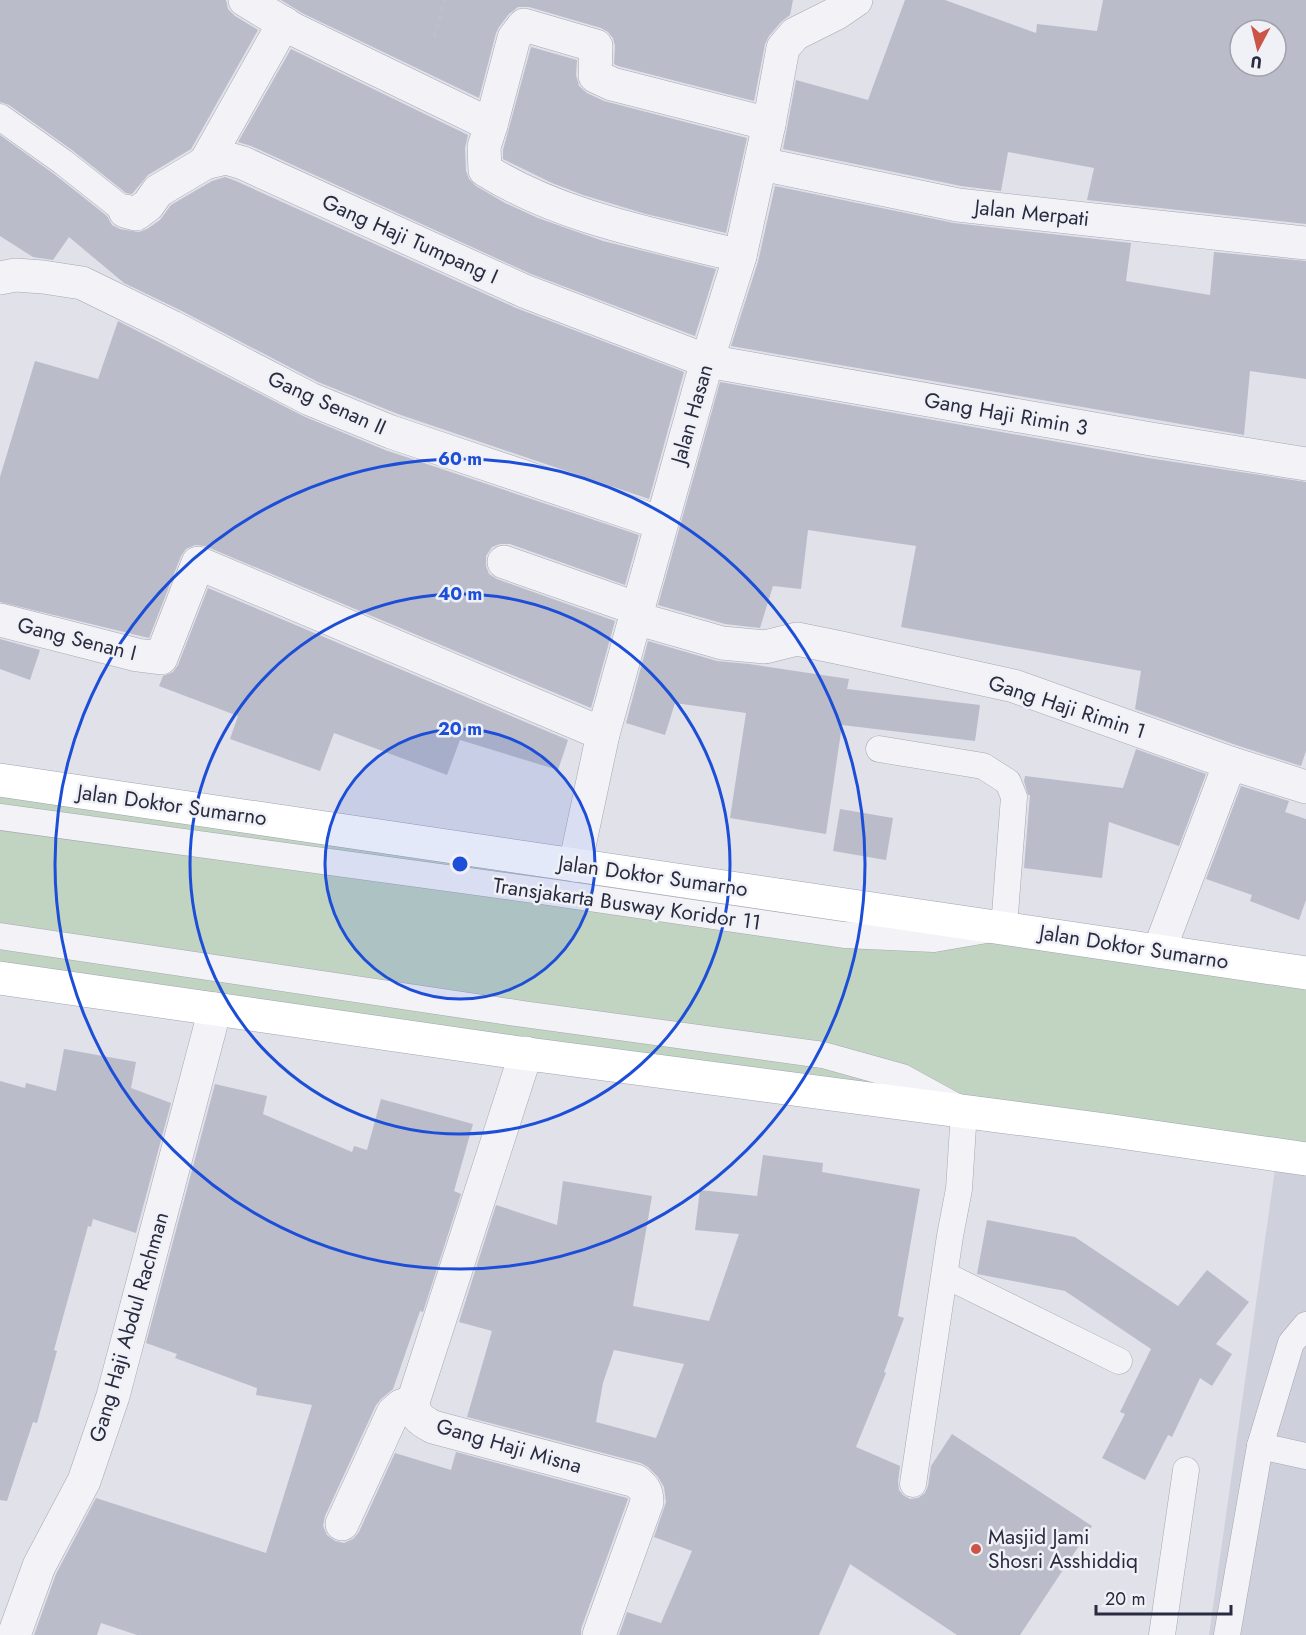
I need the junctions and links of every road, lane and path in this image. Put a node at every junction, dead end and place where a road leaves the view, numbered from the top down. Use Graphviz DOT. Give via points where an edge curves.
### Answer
graph roads {
  1 [pos="245,0"];
  2 [pos="445,0"];
  3 [pos="856,0"];
  4 [pos="284,23"];
  5 [pos="434,37"];
  6 [pos="0,117"];
  7 [pos="770,124"];
  8 [pos="491,125"];
  9 [pos="205,163"];
  10 [pos="761,164"];
  11 [pos="125,211"];
  12 [pos="1306,243"];
  13 [pos="740,256"];
  14 [pos="0,278"];
  15 [pos="706,361"];
  16 [pos="1306,464"];
  17 [pos="661,523"];
  18 [pos="504,562"];
  19 [pos="637,614"];
  20 [pos="0,620"];
  21 [pos="603,734"];
  22 [pos="879,749"];
  23 [pos="1230,763"];
  24 [pos="0,780"];
  25 [pos="1306,787"];
  26 [pos="0,817"];
  27 [pos="575,865"];
  28 [pos="1004,927"];
  29 [pos="0,936"];
  30 [pos="1159,951"];
  31 [pos="1306,973"];
  32 [pos="0,978"];
  33 [pos="214,1009"];
  34 [pos="526,1053"];
  35 [pos="964,1111"];
  36 [pos="1306,1159"];
  37 [pos="945,1275"];
  38 [pos="1306,1325"];
  39 [pos="1119,1361"];
  40 [pos="413,1402"];
  41 [pos="1260,1446"];
  42 [pos="1306,1456"];
  43 [pos="1186,1470"];
  44 [pos="913,1484"];
  45 [pos="342,1524"];
  46 [pos="14,1635"];
  47 [pos="599,1635"];
  48 [pos="1162,1635"];
  49 [pos="1227,1635"];
  1 -- 4 [label="street"];
  2 -- 5 [label="path"];
  3 -- 7 [label="street, Jalan Hasan" via="795,34 783,48"];
  4 -- 8 [label="street"];
  4 -- 9 [label="street"];
  6 -- 11 [label="lane"];
  7 -- 8 [label="street" via="612,84 595,76 596,46 524,25 514,38"];
  7 -- 10 [label="street, Jalan Hasan"];
  8 -- 13 [label="street" via="484,147 485,170 496,177 597,220"];
  9 -- 11 [label="street, Gang Haji Tumpang I" via="158,191 136,213"];
  9 -- 15 [label="street, Gang Haji Tumpang I" via="226,158 243,163 524,291"];
  10 -- 12 [label="street, Jalan Merpati" via="958,205"];
  10 -- 13 [label="street, Jalan Hasan"];
  13 -- 15 [label="street, Jalan Hasan"];
  14 -- 17 [label="street, Gang Senan II" via="15,275 82,283 310,399 392,432"];
  15 -- 16 [label="street, Gang Haji Rimin 3"];
  15 -- 17 [label="street, Jalan Hasan"];
  17 -- 19 [label="street, Jalan Hasan"];
  18 -- 19 [label="street, Gang Haji Rimin 1"];
  19 -- 21 [label="street, Jalan Hasan"];
  19 -- 23 [label="street, Gang Haji Rimin 1" via="722,643 765,647 796,639 1014,686"];
  20 -- 21 [label="street, Gang Senan I" via="160,658 198,562"];
  21 -- 27 [label="street, Jalan Hasan"];
  22 -- 28 [label="lane" via="983,766 1008,782 1014,796"];
  23 -- 25 [label="street, Gang Haji Rimin 1"];
  23 -- 30 [label="street"];
  24 -- 27 [label="main road, Jalan Doktor Sumarno"];
  26 -- 28 [label="lane, Transjakarta Busway Koridor 11" via="844,935 934,939"];
  27 -- 28 [label="main road, Jalan Doktor Sumarno"];
  28 -- 30 [label="main road, Jalan Doktor Sumarno"];
  29 -- 35 [label="lane" via="823,1055 902,1077"];
  30 -- 31 [label="main road, Jalan Doktor Sumarno"];
  32 -- 33 [label="main road"];
  33 -- 34 [label="main road"];
  33 -- 46 [label="street, Gang Haji Abdul Rachman" via="113,1396 84,1481 39,1566"];
  34 -- 35 [label="main road"];
  34 -- 40 [label="street, Gang Haji Misna"];
  35 -- 36 [label="main road"];
  35 -- 37 [label="lane" via="959,1189"];
  37 -- 39 [label="lane"];
  37 -- 44 [label="lane"];
  38 -- 41 [label="lane" via="1291,1343"];
  40 -- 45 [label="street" via="393,1413"];
  40 -- 47 [label="street, Gang Haji Misna" via="414,1412 433,1427 636,1481 644,1488 647,1502"];
  41 -- 42 [label="lane"];
  41 -- 49 [label="lane"];
  43 -- 48 [label="lane"];
}
